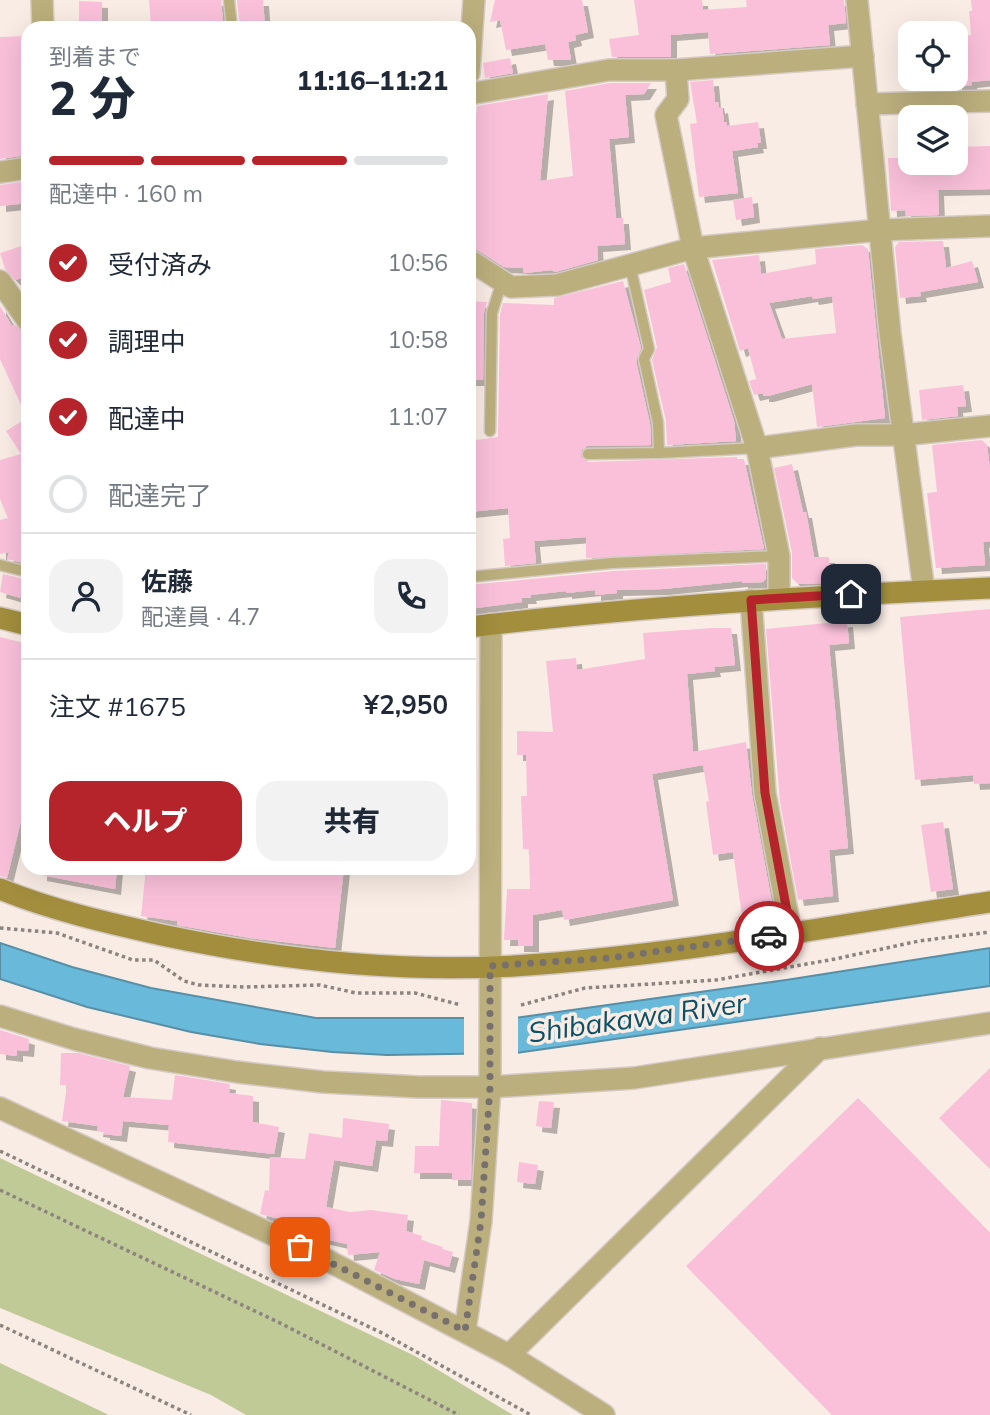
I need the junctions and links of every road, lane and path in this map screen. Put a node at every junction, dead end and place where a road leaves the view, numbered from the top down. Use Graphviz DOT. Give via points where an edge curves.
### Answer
graph roads {
  1 [pos="42,0"];
  2 [pos="229,0"];
  3 [pos="474,0"];
  4 [pos="857,0"];
  5 [pos="43,21"];
  6 [pos="231,21"];
  7 [pos="473,21"];
  8 [pos="863,55"];
  9 [pos="676,71"];
  10 [pos="476,93"];
  11 [pos="990,101"];
  12 [pos="867,104"];
  13 [pos="21,169"];
  14 [pos="0,172"];
  15 [pos="990,226"];
  16 [pos="880,230"];
  17 [pos="692,248"];
  18 [pos="476,264"];
  19 [pos="630,265"];
  20 [pos="0,281"];
  21 [pos="502,281"];
  22 [pos="21,311"];
  23 [pos="990,426"];
  24 [pos="490,431"];
  25 [pos="902,435"];
  26 [pos="757,448"];
  27 [pos="659,453"];
  28 [pos="588,454"];
  29 [pos="779,556"];
  30 [pos="0,565"];
  31 [pos="21,570"];
  32 [pos="476,576"];
  33 [pos="990,588"];
  34 [pos="924,591"];
  35 [pos="779,598"];
  36 [pos="751,600"];
  37 [pos="0,618"];
  38 [pos="21,623"];
  39 [pos="491,624"];
  40 [pos="476,626"];
  41 [pos="0,889"];
  42 [pos="990,902"];
  43 [pos="0,928"];
  44 [pos="990,932"];
  45 [pos="791,933"];
  46 [pos="490,975"];
  47 [pos="461,1005"];
  48 [pos="521,1005"];
  49 [pos="0,1016"];
  50 [pos="990,1023"];
  51 [pos="820,1048"];
  52 [pos="490,1080"];
  53 [pos="0,1108"];
  54 [pos="0,1151"];
  55 [pos="0,1190"];
  56 [pos="0,1325"];
  57 [pos="465,1331"];
  58 [pos="509,1355"];
  59 [pos="191,1415"];
  60 [pos="459,1415"];
  61 [pos="531,1415"];
  62 [pos="604,1415"];
  1 -- 5 [label="street"];
  2 -- 6 [label="lane"];
  3 -- 7 [label="street"];
  4 -- 8 [label="street"];
  8 -- 9 [label="street"];
  8 -- 12 [label="street"];
  9 -- 10 [label="street" via="609,71"];
  9 -- 17 [label="street" via="678,99 666,115"];
  11 -- 12 [label="street"];
  12 -- 16 [label="street"];
  13 -- 14 [label="street"];
  15 -- 16 [label="street"];
  16 -- 17 [label="street"];
  16 -- 25 [label="street"];
  17 -- 19 [label="street"];
  17 -- 26 [label="street"];
  18 -- 21 [label="street"];
  19 -- 21 [label="street" via="556,285 511,287"];
  19 -- 27 [label="lane" via="649,349 644,359 658,423"];
  20 -- 22 [label="street"];
  21 -- 24 [label="lane" via="492,313"];
  23 -- 25 [label="street"];
  25 -- 26 [label="street" via="856,435"];
  25 -- 34 [label="street"];
  26 -- 27 [label="lane"];
  26 -- 29 [label="street"];
  27 -- 28 [label="lane"];
  29 -- 32 [label="lane" via="612,563"];
  29 -- 35 [label="street"];
  30 -- 31 [label="lane"];
  33 -- 34 [label="street"];
  34 -- 35 [label="street"];
  35 -- 36 [label="street"];
  36 -- 39 [label="street"];
  36 -- 45 [label="street" via="765,793"];
  37 -- 38 [label="street"];
  39 -- 40 [label="street"];
  39 -- 46 [label="street"];
  41 -- 46 [label="street" via="74,913 215,946"];
  42 -- 45 [label="street"];
  43 -- 47 [label="path" via="57,933 133,960 154,960 184,981 199,985 320,985 356,993 415,993"];
  44 -- 48 [label="path" via="716,980 585,988"];
  45 -- 46 [label="street"];
  46 -- 52 [label="street"];
  49 -- 52 [label="street" via="149,1058 237,1072 419,1087"];
  50 -- 51 [label="street"];
  51 -- 52 [label="street" via="634,1078"];
  51 -- 58 [label="street"];
  52 -- 57 [label="street" via="481,1221"];
  53 -- 57 [label="street" via="323,1258"];
  54 -- 61 [label="path" via="384,1334"];
  55 -- 60 [label="path" via="282,1324"];
  56 -- 59 [label="path"];
  57 -- 58 [label="street"];
  58 -- 62 [label="street"];
}
